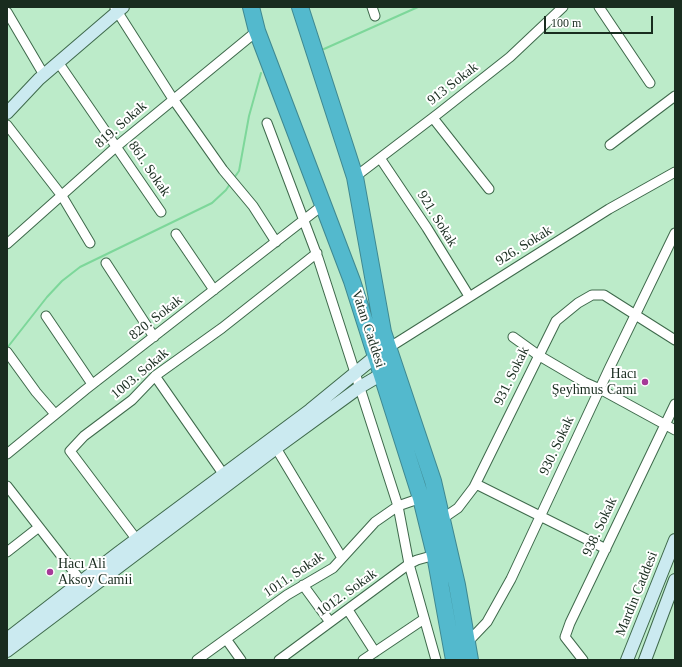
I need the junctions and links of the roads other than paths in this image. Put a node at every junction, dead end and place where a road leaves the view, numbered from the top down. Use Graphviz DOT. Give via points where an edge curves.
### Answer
graph roads {
  1 [pos="251,7"];
  2 [pos="300,7"];
  3 [pos="564,7"];
  4 [pos="599,7"];
  5 [pos="118,9"];
  6 [pos="7,12"];
  7 [pos="257,31"];
  8 [pos="58,62"];
  9 [pos="44,75"];
  10 [pos="650,83"];
  11 [pos="675,96"];
  12 [pos="173,98"];
  13 [pos="7,113"];
  14 [pos="433,118"];
  15 [pos="267,123"];
  16 [pos="7,125"];
  17 [pos="610,145"];
  18 [pos="117,146"];
  19 [pos="380,158"];
  20 [pos="675,172"];
  21 [pos="355,177"];
  22 [pos="489,189"];
  23 [pos="62,196"];
  24 [pos="323,205"];
  25 [pos="161,212"];
  26 [pos="304,219"];
  27 [pos="675,233"];
  28 [pos="176,234"];
  29 [pos="276,242"];
  30 [pos="90,243"];
  31 [pos="7,244"];
  32 [pos="317,253"];
  33 [pos="106,263"];
  34 [pos="214,290"];
  35 [pos="469,296"];
  36 [pos="46,316"];
  37 [pos="635,316"];
  38 [pos="154,337"];
  39 [pos="513,338"];
  40 [pos="675,340"];
  41 [pos="390,348"];
  42 [pos="8,354"];
  43 [pos="538,355"];
  44 [pos="376,356"];
  45 [pos="355,372"];
  46 [pos="382,374"];
  47 [pos="155,376"];
  48 [pos="92,384"];
  49 [pos="360,387"];
  50 [pos="600,389"];
  51 [pos="675,404"];
  52 [pos="55,414"];
  53 [pos="665,424"];
  54 [pos="675,430"];
  55 [pos="276,448"];
  56 [pos="7,454"];
  57 [pos="224,475"];
  58 [pos="476,484"];
  59 [pos="7,486"];
  60 [pos="422,498"];
  61 [pos="398,506"];
  62 [pos="539,517"];
  63 [pos="442,519"];
  64 [pos="39,528"];
  65 [pos="137,540"];
  66 [pos="675,540"];
  67 [pos="606,549"];
  68 [pos="7,552"];
  69 [pos="435,555"];
  70 [pos="342,558"];
  71 [pos="409,564"];
  72 [pos="675,580"];
  73 [pos="82,581"];
  74 [pos="303,585"];
  75 [pos="348,610"];
  76 [pos="424,619"];
  77 [pos="330,622"];
  78 [pos="7,639"];
  79 [pos="226,639"];
  80 [pos="467,643"];
  81 [pos="7,651"];
  82 [pos="375,652"];
  83 [pos="197,660"];
  84 [pos="241,660"];
  85 [pos="279,660"];
  86 [pos="363,660"];
  87 [pos="436,660"];
  88 [pos="454,660"];
  89 [pos="470,660"];
  90 [pos="582,660"];
  91 [pos="627,660"];
  92 [pos="645,660"];
  1 -- 7 [label="highway, Vatan Caddesi"];
  2 -- 21 [label="highway, Vatan Caddesi"];
  3 -- 14 [label="street, 913 Sokak" via="510,57"];
  4 -- 10 [label="street"];
  5 -- 8 [label="street"];
  5 -- 12 [label="street"];
  6 -- 9 [label="street"];
  7 -- 12 [label="street, 819. Sokak"];
  7 -- 24 [label="highway, Vatan Caddesi"];
  8 -- 9 [label="street"];
  8 -- 18 [label="street, 861. Sokak"];
  9 -- 13 [label="street"];
  11 -- 17 [label="street"];
  12 -- 18 [label="street, 819. Sokak"];
  12 -- 29 [label="street"];
  14 -- 19 [label="street, 913 Sokak"];
  14 -- 22 [label="street"];
  15 -- 26 [label="street"];
  16 -- 23 [label="street"];
  18 -- 23 [label="street, 819. Sokak"];
  18 -- 25 [label="street, 861. Sokak"];
  19 -- 21 [label="street, 913 Sokak"];
  19 -- 35 [label="street, 921. Sokak"];
  20 -- 35 [label="street, 926. Sokak" via="609,209"];
  21 -- 41 [label="highway, Vatan Caddesi" via="383,332"];
  23 -- 30 [label="street"];
  23 -- 31 [label="street, 819. Sokak"];
  24 -- 26 [label="street, 820. Sokak"];
  24 -- 44 [label="highway, Vatan Caddesi" via="352,281"];
  26 -- 29 [label="street, 820. Sokak"];
  26 -- 32 [label="street"];
  27 -- 37 [label="street, 930. Sokak"];
  28 -- 34 [label="street"];
  29 -- 34 [label="street, 820. Sokak"];
  32 -- 45 [label="street"];
  32 -- 47 [label="street, 1003. Sokak" via="222,328"];
  33 -- 38 [label="street"];
  34 -- 38 [label="street, 820. Sokak"];
  35 -- 41 [label="street, 926. Sokak"];
  36 -- 48 [label="street"];
  37 -- 40 [label="street, 931. Sokak"];
  37 -- 43 [label="street, 931. Sokak" via="604,295 592,295 556,321"];
  37 -- 50 [label="street, 930. Sokak"];
  38 -- 48 [label="street, 820. Sokak"];
  39 -- 43 [label="street"];
  41 -- 63 [label="highway, Vatan Caddesi" via="433,481"];
  42 -- 52 [label="street"];
  43 -- 50 [label="street"];
  43 -- 58 [label="street, 931. Sokak"];
  44 -- 45 [label="street"];
  44 -- 46 [label="highway, Vatan Caddesi"];
  45 -- 49 [label="street"];
  45 -- 57 [label="street" via="310,410"];
  46 -- 49 [label="street"];
  46 -- 60 [label="highway, Vatan Caddesi"];
  47 -- 57 [label="street"];
  47 -- 65 [label="street, 1003. Sokak" via="132,400 84,436 70,451"];
  48 -- 52 [label="street, 820. Sokak"];
  49 -- 55 [label="street"];
  49 -- 61 [label="street"];
  50 -- 53 [label="street"];
  50 -- 62 [label="street, 930. Sokak"];
  51 -- 53 [label="street, 938. Sokak"];
  52 -- 56 [label="street, 820. Sokak"];
  53 -- 54 [label="street"];
  53 -- 67 [label="street, 938. Sokak"];
  55 -- 70 [label="street"];
  55 -- 81 [label="street"];
  57 -- 65 [label="street"];
  58 -- 62 [label="street"];
  58 -- 63 [label="street, 931. Sokak" via="458,508"];
  59 -- 64 [label="street"];
  60 -- 61 [label="street, 1011. Sokak"];
  60 -- 69 [label="highway, Vatan Caddesi"];
  61 -- 70 [label="street, 1011. Sokak" via="375,522"];
  61 -- 71 [label="street"];
  62 -- 67 [label="street"];
  62 -- 80 [label="street, 930. Sokak" via="511,579 487,622"];
  63 -- 80 [label="highway, Vatan Caddesi"];
  64 -- 68 [label="street"];
  64 -- 73 [label="street"];
  65 -- 73 [label="street"];
  66 -- 91 [label="street, Mardin Caddesi"];
  67 -- 90 [label="street, 938. Sokak" via="565,637"];
  69 -- 71 [label="street, 1012. Sokak"];
  69 -- 88 [label="highway, Vatan Caddesi"];
  70 -- 74 [label="street, 1011. Sokak" via="333,568"];
  71 -- 75 [label="street, 1012. Sokak"];
  71 -- 76 [label="street"];
  72 -- 92 [label="street"];
  73 -- 78 [label="street"];
  74 -- 77 [label="street"];
  74 -- 79 [label="street, 1011. Sokak"];
  75 -- 77 [label="street, 1012. Sokak"];
  75 -- 82 [label="street"];
  76 -- 82 [label="street"];
  76 -- 87 [label="street"];
  77 -- 85 [label="street, 1012. Sokak"];
  79 -- 83 [label="street, 1011. Sokak"];
  79 -- 84 [label="street"];
  80 -- 89 [label="highway, Vatan Caddesi"];
  82 -- 86 [label="street"];
}
